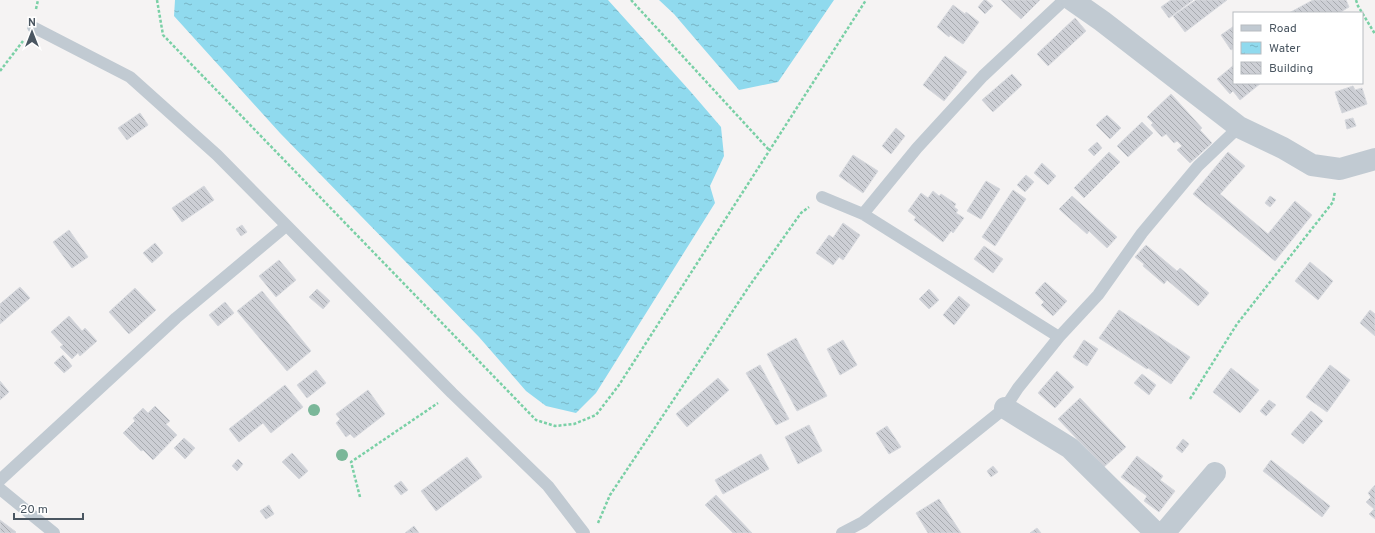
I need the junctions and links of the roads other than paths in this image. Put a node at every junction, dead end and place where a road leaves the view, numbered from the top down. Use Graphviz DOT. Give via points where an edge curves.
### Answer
graph roads {
  1 [pos="1064,0"];
  2 [pos="1072,0"];
  3 [pos="33,27"];
  4 [pos="1239,127"];
  5 [pos="1375,159"];
  6 [pos="822,197"];
  7 [pos="863,214"];
  8 [pos="286,226"];
  9 [pos="1059,337"];
  10 [pos="1005,408"];
  11 [pos="1214,473"];
  12 [pos="0,480"];
  13 [pos="0,489"];
  14 [pos="54,533"];
  15 [pos="584,533"];
  16 [pos="842,533"];
  17 [pos="1156,533"];
  18 [pos="1164,533"];
  1 -- 7 [label="lane" via="983,76 917,148"];
  2 -- 4 [label="street"];
  3 -- 8 [label="lane" via="130,77 217,154"];
  4 -- 5 [label="street" via="1312,165 1340,169"];
  4 -- 9 [label="lane" via="1198,166 1142,233 1098,296"];
  6 -- 7 [label="lane"];
  7 -- 9 [label="lane"];
  8 -- 12 [label="lane" via="176,318"];
  8 -- 15 [label="lane" via="548,486"];
  9 -- 10 [label="lane"];
  10 -- 16 [label="lane" via="863,522"];
  10 -- 17 [label="street" via="1070,448"];
  11 -- 18 [label="street"];
  13 -- 14 [label="lane"];
}
